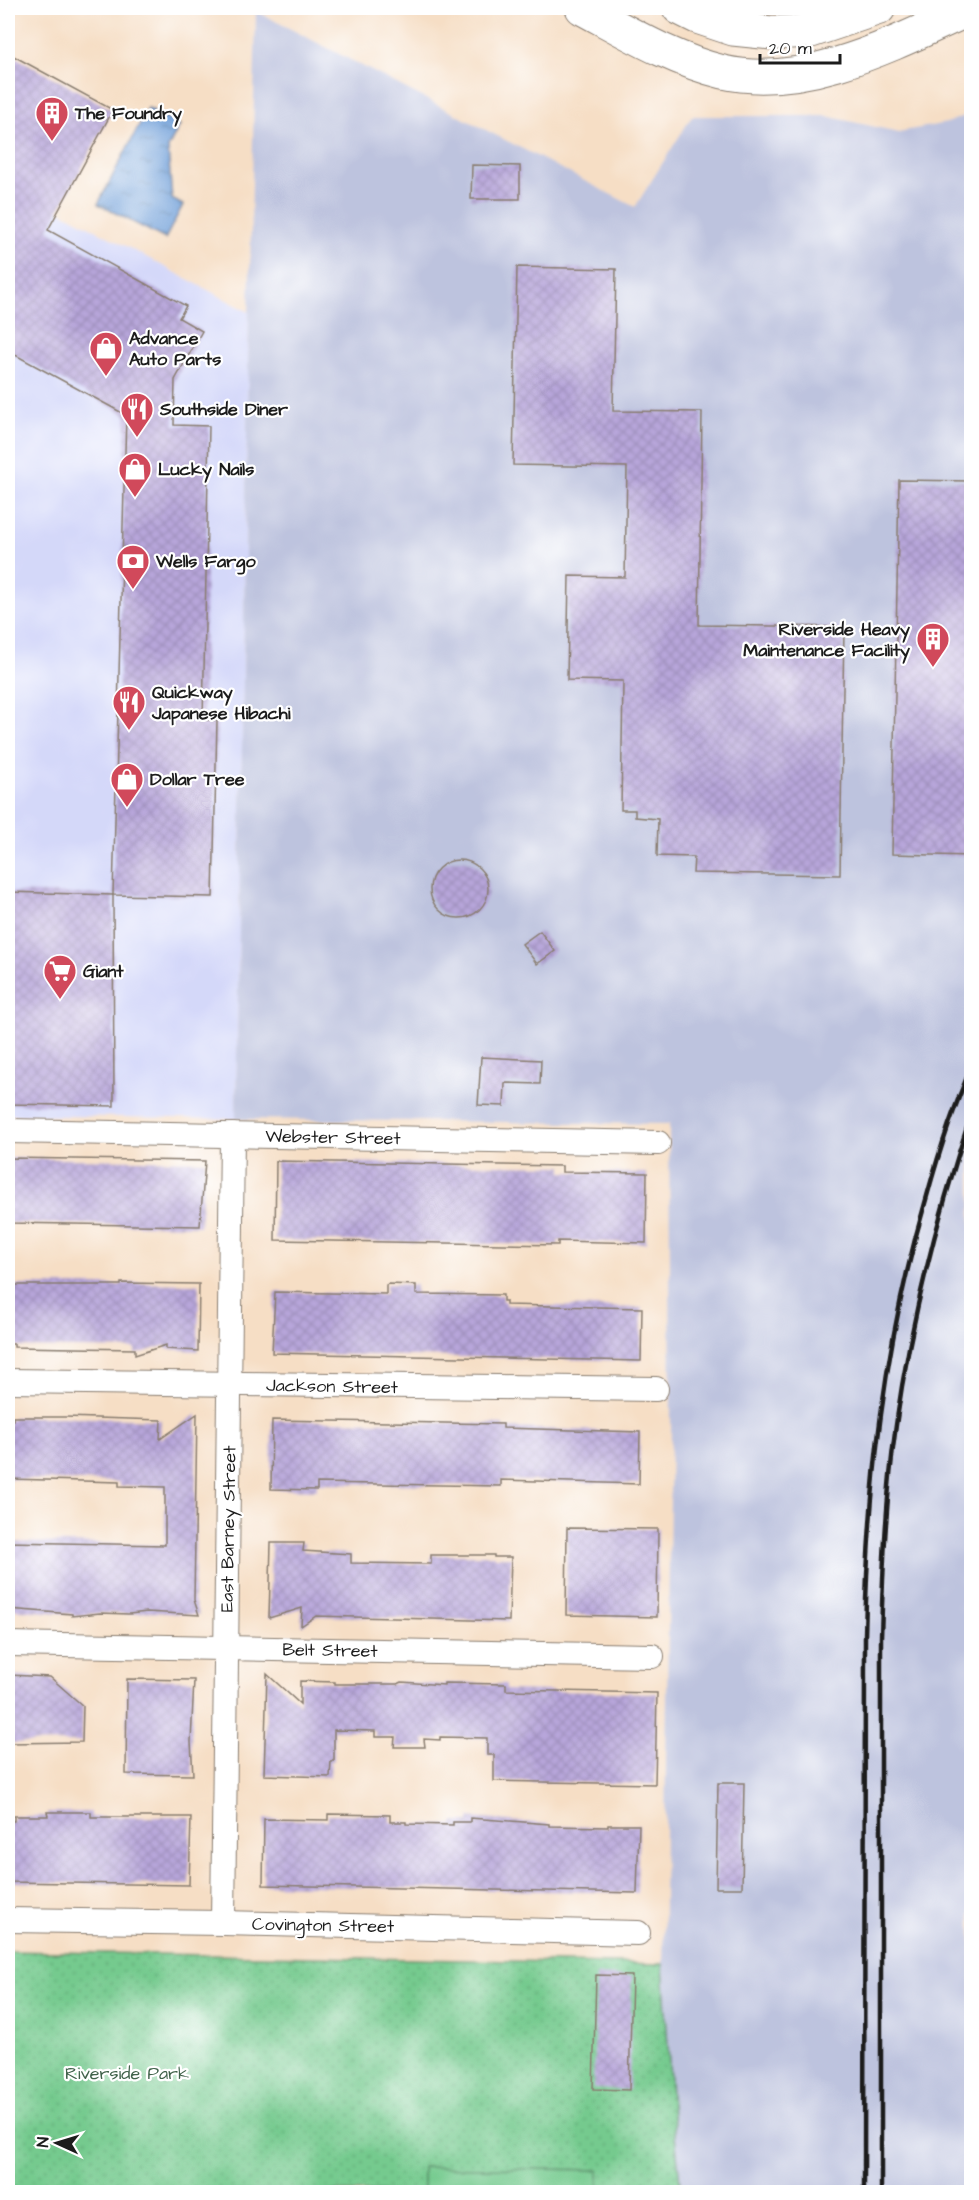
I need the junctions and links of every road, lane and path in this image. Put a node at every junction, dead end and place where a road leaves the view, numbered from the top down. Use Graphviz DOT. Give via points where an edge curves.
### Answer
graph roads {
  1 [pos="582,8"];
  2 [pos="679,8"];
  3 [pos="879,8"];
  4 [pos="972,8"];
  5 [pos="8,1131"];
  6 [pos="232,1135"];
  7 [pos="658,1143"];
  8 [pos="8,1382"];
  9 [pos="231,1384"];
  10 [pos="656,1389"];
  11 [pos="8,1644"];
  12 [pos="225,1648"];
  13 [pos="652,1656"];
  14 [pos="8,1920"];
  15 [pos="223,1923"];
  16 [pos="638,1933"];
  1 -- 4 [label="main road" via="682,59 724,72 761,75 793,75 850,60"];
  2 -- 3 [label="main road" via="733,29 772,33 811,31"];
  5 -- 6 [label="street, Webster Street"];
  6 -- 7 [label="street, Webster Street"];
  6 -- 9 [label="street, East Barney Street"];
  8 -- 9 [label="street, Jackson Street"];
  9 -- 10 [label="street, Jackson Street"];
  9 -- 12 [label="street, East Barney Street"];
  11 -- 12 [label="street, Belt Street"];
  12 -- 13 [label="street, Belt Street"];
  12 -- 15 [label="street, East Barney Street"];
  14 -- 15 [label="street, Covington Street"];
  15 -- 16 [label="street, Covington Street"];
}
